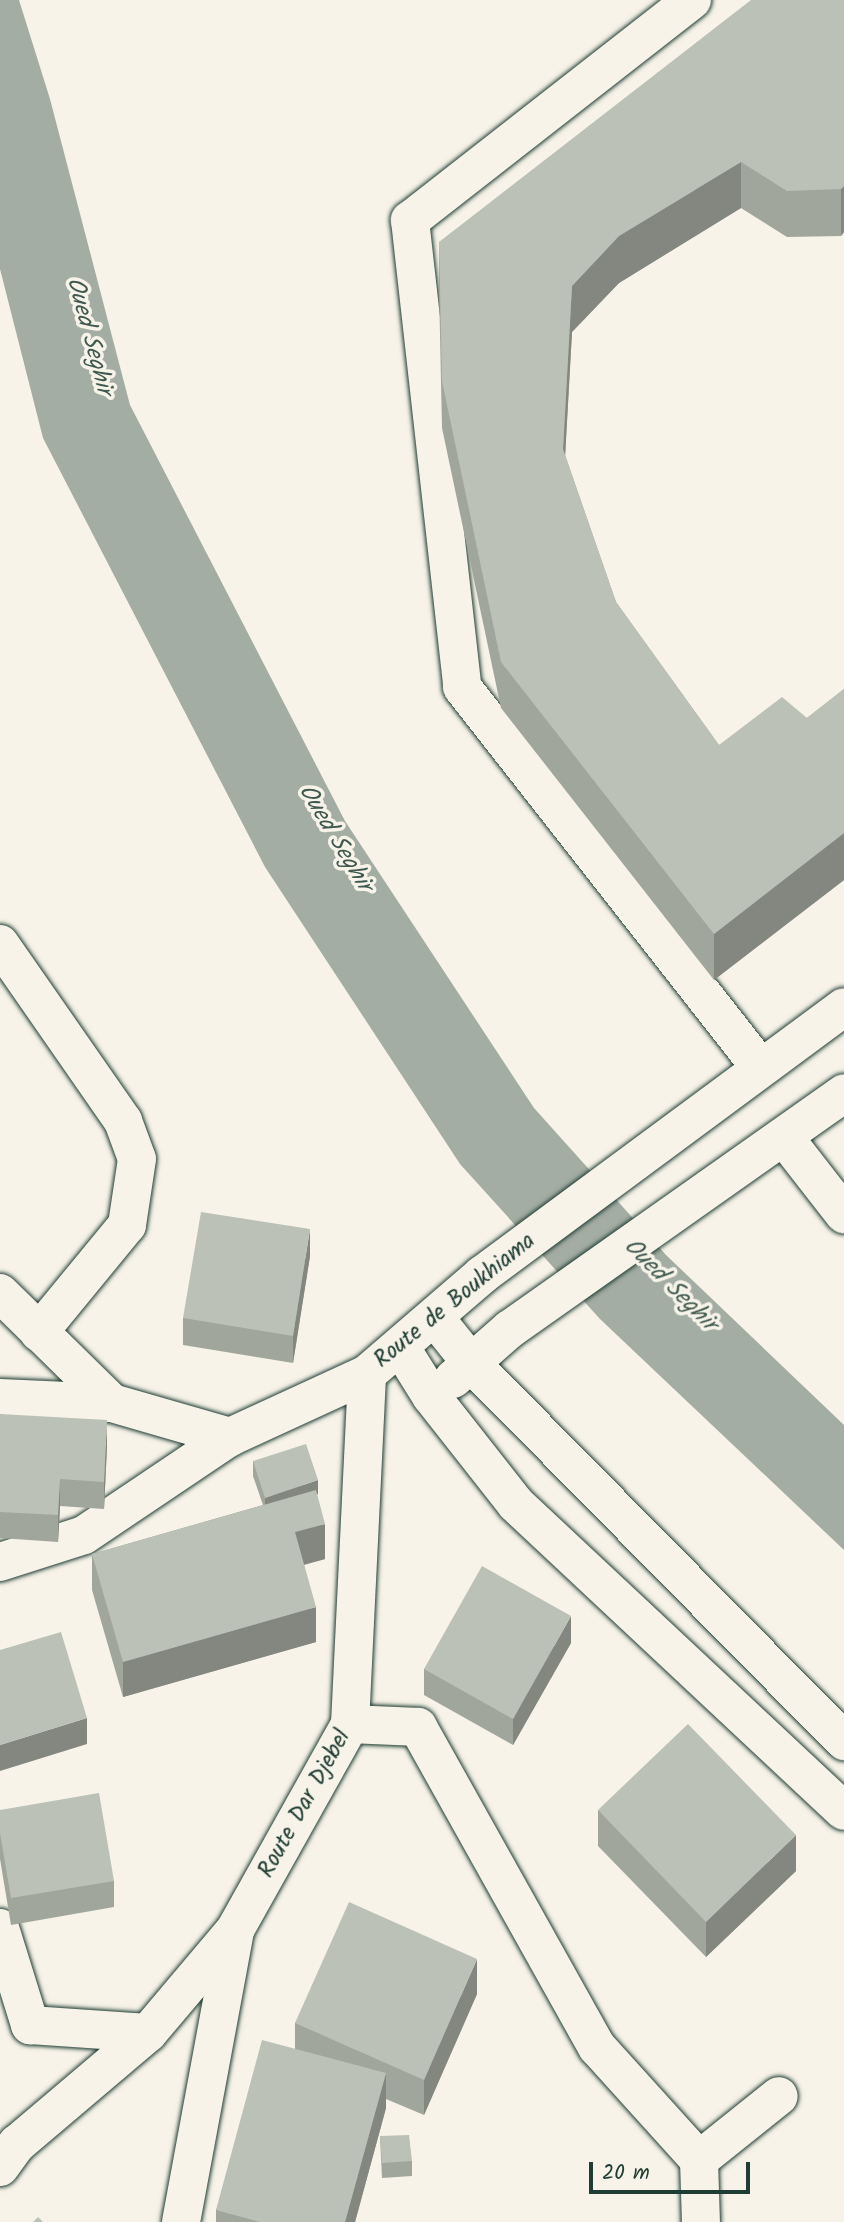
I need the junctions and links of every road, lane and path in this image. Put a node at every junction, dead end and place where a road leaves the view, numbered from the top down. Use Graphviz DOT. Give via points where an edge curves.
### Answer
graph roads {
  1 [pos="692,0"];
  2 [pos="0,944"];
  3 [pos="844,1007"];
  4 [pos="761,1068"];
  5 [pos="844,1093"];
  6 [pos="769,1148"];
  7 [pos="844,1214"];
  8 [pos="0,1293"];
  9 [pos="435,1318"];
  10 [pos="39,1332"];
  11 [pos="401,1348"];
  12 [pos="472,1364"];
  13 [pos="366,1374"];
  14 [pos="431,1396"];
  15 [pos="0,1398"];
  16 [pos="112,1403"];
  17 [pos="230,1437"];
  18 [pos="0,1562"];
  19 [pos="350,1724"];
  20 [pos="844,1741"];
  21 [pos="844,1811"];
  22 [pos="0,1928"];
  23 [pos="235,1930"];
  24 [pos="148,2034"];
  25 [pos="779,2096"];
  26 [pos="699,2160"];
  27 [pos="0,2167"];
  28 [pos="181,2222"];
  29 [pos="701,2222"];
  1 -- 4 [label="street" via="410,219 462,687"];
  2 -- 10 [label="street" via="123,1121 137,1159 127,1225"];
  3 -- 4 [label="street, Route de Boukhiama"];
  4 -- 9 [label="street, Route de Boukhiama" via="482,1275"];
  5 -- 6 [label="street"];
  6 -- 7 [label="street"];
  6 -- 12 [label="street" via="510,1329"];
  8 -- 10 [label="street"];
  9 -- 11 [label="street, Route de Boukhiama"];
  9 -- 12 [label="street"];
  10 -- 16 [label="street"];
  11 -- 13 [label="street, Route de Boukhiama"];
  11 -- 14 [label="street"];
  12 -- 14 [label="street"];
  12 -- 20 [label="street"];
  13 -- 17 [label="street, Route de Boukhiama"];
  13 -- 19 [label="street, Route Dar Djebel"];
  14 -- 21 [label="street" via="516,1504"];
  15 -- 16 [label="street"];
  16 -- 17 [label="street"];
  17 -- 18 [label="street, Route de Boukhiama" via="84,1535"];
  19 -- 23 [label="street, Route Dar Djebel"];
  19 -- 26 [label="street" via="418,1727 597,2047"];
  22 -- 24 [label="street" via="30,2025"];
  23 -- 24 [label="street"];
  23 -- 28 [label="street, Route Dar Djebel"];
  24 -- 27 [label="street" via="17,2144"];
  25 -- 26 [label="street"];
  26 -- 29 [label="street"];
}
